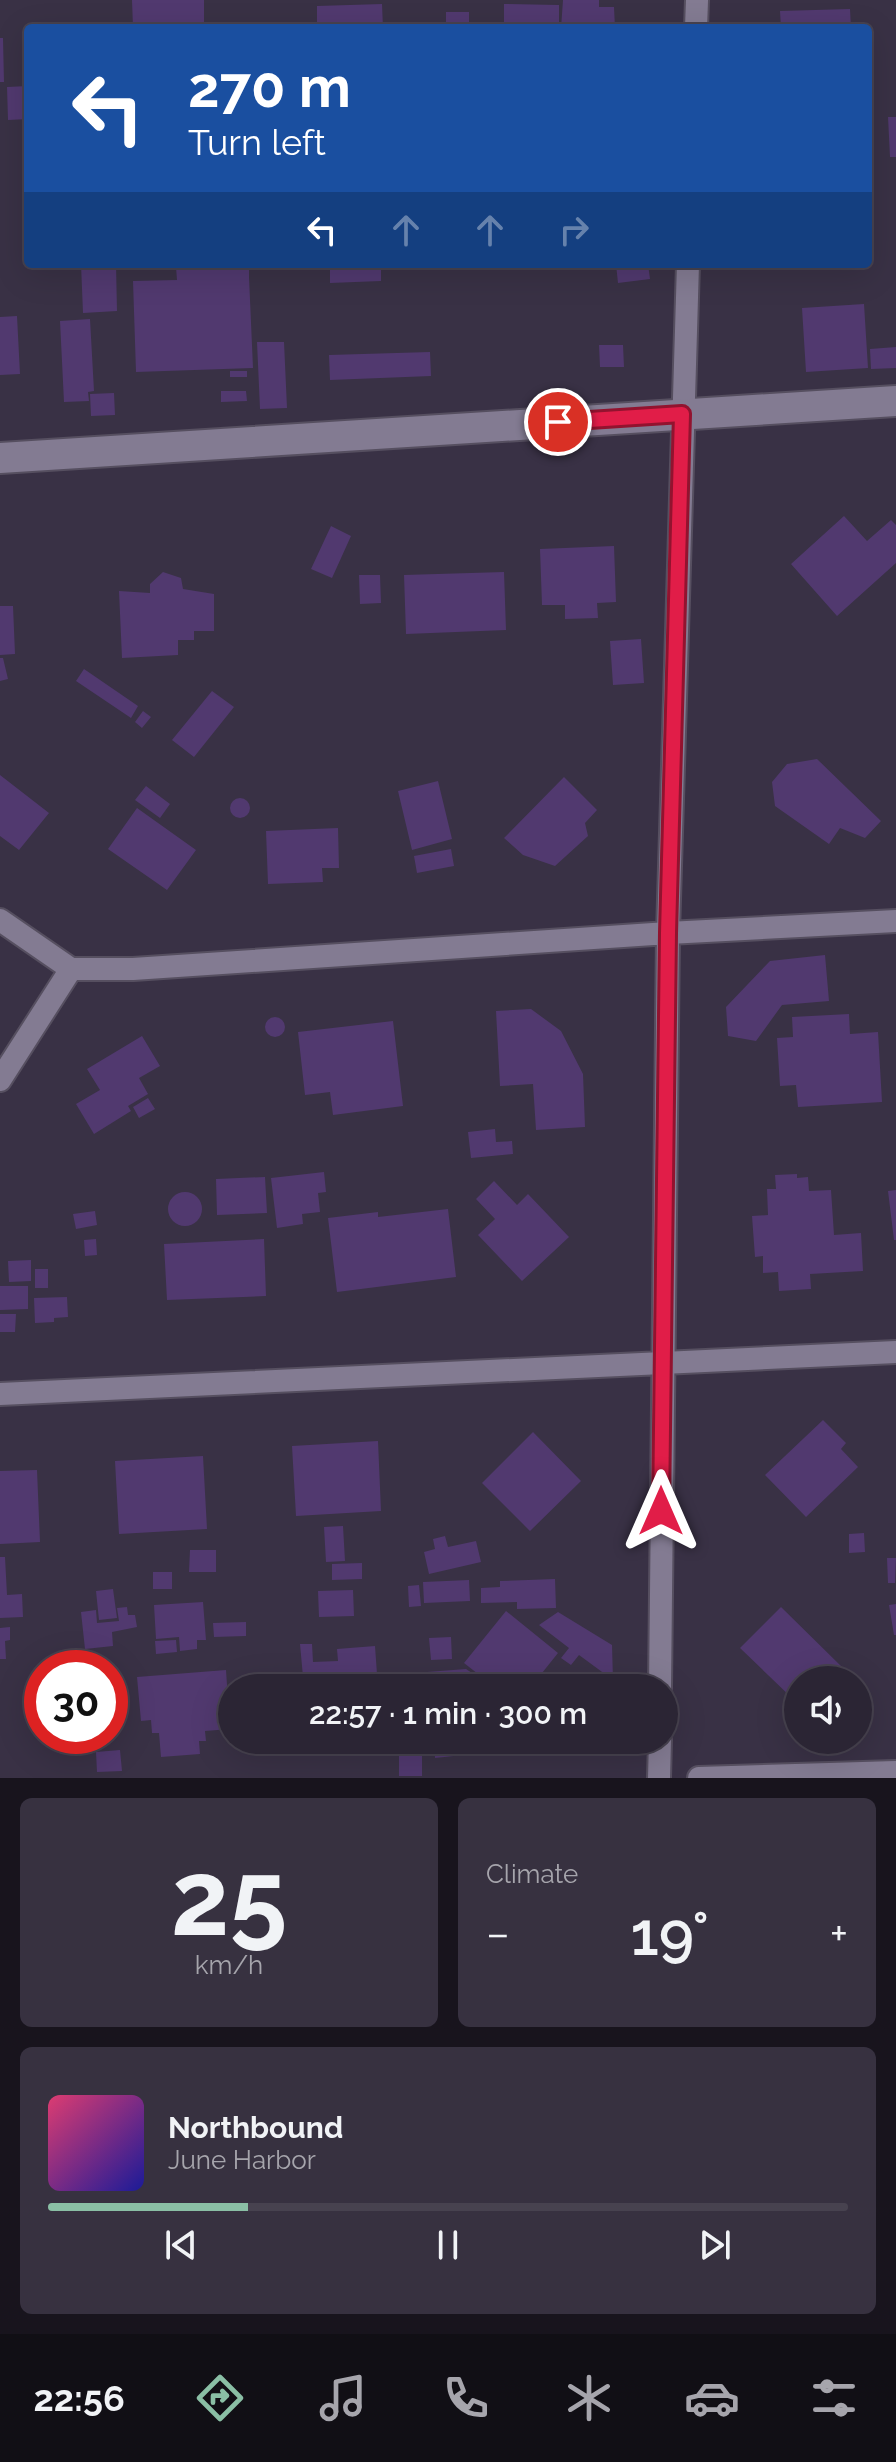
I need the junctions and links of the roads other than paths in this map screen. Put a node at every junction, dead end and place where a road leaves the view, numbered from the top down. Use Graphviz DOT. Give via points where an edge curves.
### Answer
graph roads {
  1 [pos="697,0"];
  2 [pos="696,24"];
  3 [pos="688,268"];
  4 [pos="896,401"];
  5 [pos="682,414"];
  6 [pos="0,458"];
  7 [pos="0,920"];
  8 [pos="896,921"];
  9 [pos="668,933"];
  10 [pos="71,969"];
  11 [pos="0,1080"];
  12 [pos="896,1352"];
  13 [pos="662,1363"];
  14 [pos="0,1394"];
  15 [pos="660,1674"];
  16 [pos="660,1754"];
  17 [pos="896,1772"];
  18 [pos="659,1778"];
  19 [pos="699,1778"];
  1 -- 2 [label="street"];
  3 -- 5 [label="street"];
  4 -- 5 [label="main road"];
  5 -- 6 [label="main road"];
  5 -- 9 [label="street"];
  7 -- 10 [label="street"];
  8 -- 9 [label="street"];
  9 -- 10 [label="street"];
  9 -- 13 [label="street"];
  10 -- 11 [label="street"];
  12 -- 13 [label="street"];
  13 -- 14 [label="street"];
  13 -- 15 [label="street"];
  16 -- 18 [label="street"];
  17 -- 19 [label="street"];
}
